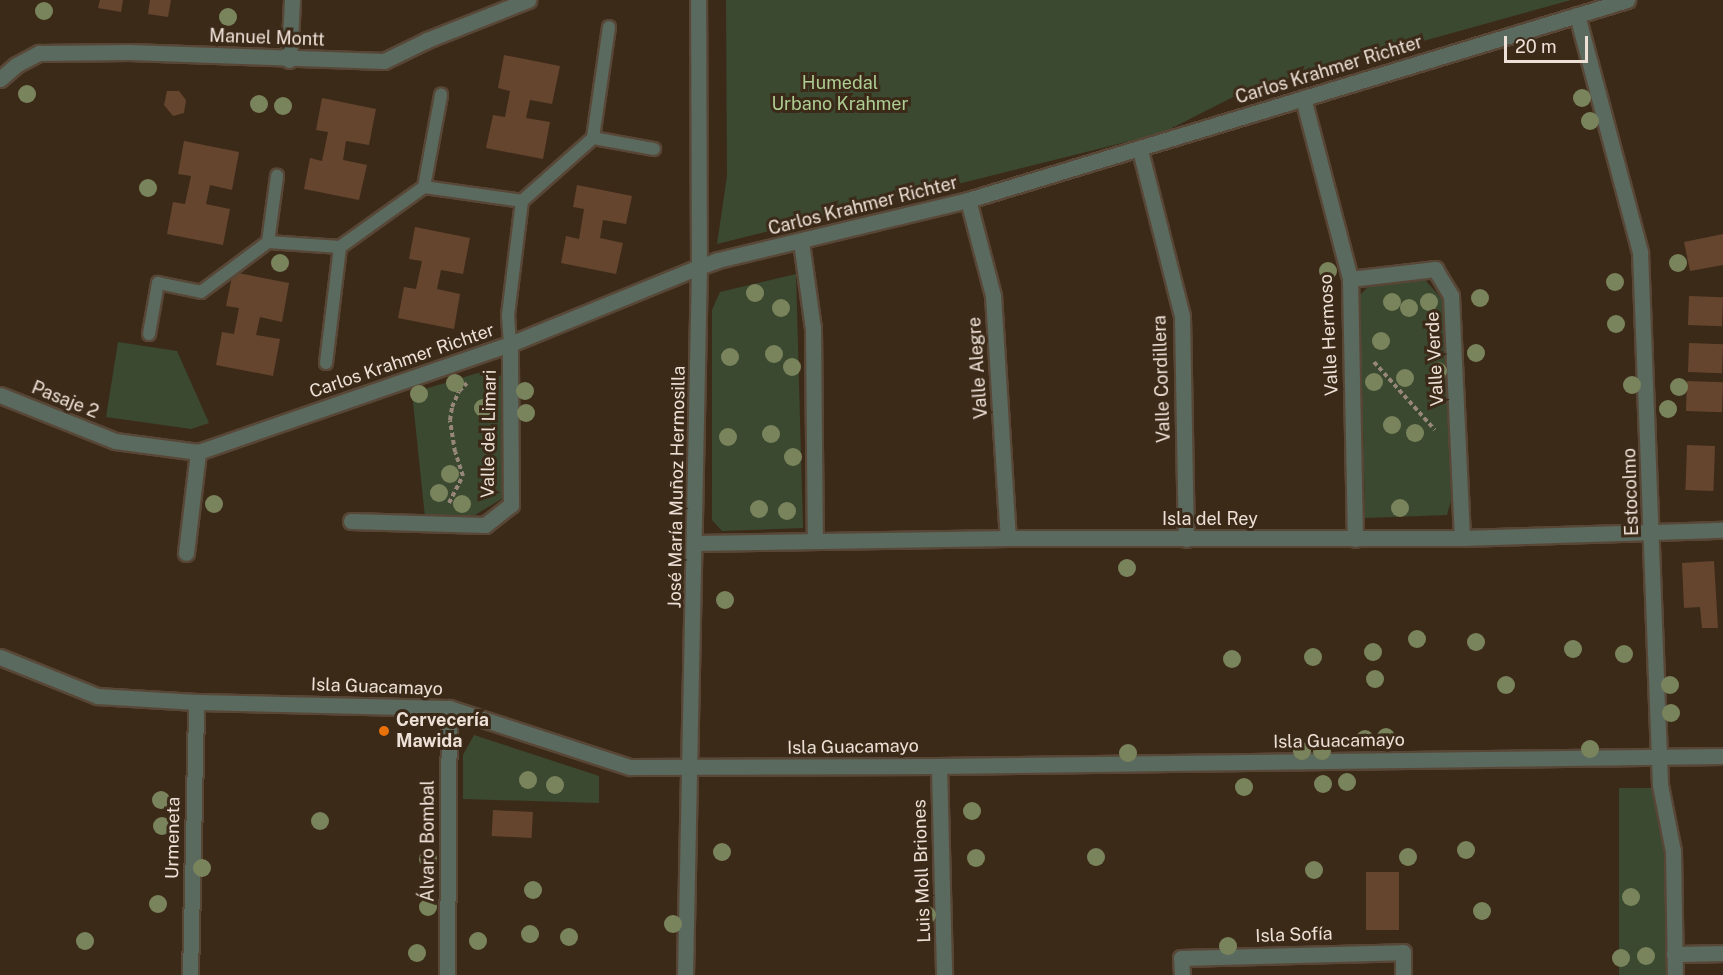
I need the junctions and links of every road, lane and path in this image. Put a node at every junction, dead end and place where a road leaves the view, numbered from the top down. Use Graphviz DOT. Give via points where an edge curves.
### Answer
graph roads {
  1 [pos="292,0"];
  2 [pos="528,0"];
  3 [pos="698,0"];
  4 [pos="1627,0"];
  5 [pos="1577,15"];
  6 [pos="609,27"];
  7 [pos="289,60"];
  8 [pos="0,79"];
  9 [pos="441,95"];
  10 [pos="1303,98"];
  11 [pos="593,138"];
  12 [pos="654,149"];
  13 [pos="1140,150"];
  14 [pos="277,176"];
  15 [pos="424,187"];
  16 [pos="969,200"];
  17 [pos="522,201"];
  18 [pos="268,242"];
  19 [pos="801,242"];
  20 [pos="340,247"];
  21 [pos="699,267"];
  22 [pos="1350,279"];
  23 [pos="149,334"];
  24 [pos="1351,337"];
  25 [pos="510,344"];
  26 [pos="326,363"];
  27 [pos="470,380"];
  28 [pos="0,395"];
  29 [pos="115,441"];
  30 [pos="198,452"];
  31 [pos="1460,458"];
  32 [pos="351,521"];
  33 [pos="445,523"];
  34 [pos="1723,530"];
  35 [pos="1652,532"];
  36 [pos="1008,537"];
  37 [pos="1462,538"];
  38 [pos="1186,539"];
  39 [pos="1355,539"];
  40 [pos="815,540"];
  41 [pos="696,543"];
  42 [pos="186,552"];
  43 [pos="0,657"];
  44 [pos="196,702"];
  45 [pos="449,708"];
  46 [pos="1723,756"];
  47 [pos="1661,757"];
  48 [pos="939,766"];
  49 [pos="690,769"];
  50 [pos="1723,953"];
  51 [pos="1674,954"];
  52 [pos="190,975"];
  53 [pos="447,975"];
  54 [pos="685,975"];
  55 [pos="944,975"];
  56 [pos="1182,975"];
  57 [pos="1403,975"];
  58 [pos="1675,975"];
  1 -- 7 [label="street"];
  2 -- 7 [label="street, Manuel Montt" via="384,61"];
  3 -- 21 [label="street, José María Muñoz Hermosilla"];
  4 -- 5 [label="street, Carlos Krahmer Richter"];
  5 -- 10 [label="street, Carlos Krahmer Richter"];
  5 -- 35 [label="street, Estocolmo" via="1640,252"];
  6 -- 11 [label="lane"];
  7 -- 8 [label="street, Manuel Montt" via="129,52 39,53 16,64"];
  9 -- 15 [label="lane"];
  10 -- 13 [label="street, Carlos Krahmer Richter"];
  10 -- 22 [label="street, Valle Hermoso"];
  11 -- 12 [label="lane"];
  11 -- 17 [label="lane"];
  13 -- 16 [label="street, Carlos Krahmer Richter"];
  13 -- 38 [label="street, Valle Cordillera" via="1182,316"];
  14 -- 18 [label="lane"];
  15 -- 17 [label="lane"];
  15 -- 20 [label="lane"];
  16 -- 19 [label="street, Carlos Krahmer Richter"];
  16 -- 36 [label="street, Valle Alegre" via="993,295"];
  17 -- 25 [label="lane" via="508,315"];
  18 -- 20 [label="lane"];
  18 -- 23 [label="lane" via="201,292 158,283"];
  19 -- 21 [label="street, Carlos Krahmer Richter"];
  19 -- 40 [label="street" via="813,328"];
  20 -- 26 [label="lane"];
  21 -- 25 [label="street, Carlos Krahmer Richter"];
  21 -- 41 [label="street, José María Muñoz Hermosilla"];
  22 -- 24 [label="street, Valle Hermoso"];
  22 -- 31 [label="street, Valle Verde" via="1435,269 1451,297"];
  24 -- 31 [label="path"];
  24 -- 39 [label="street, Valle Hermoso"];
  25 -- 30 [label="street, Carlos Krahmer Richter"];
  25 -- 33 [label="street, Valle del Limari" via="511,505 485,525"];
  27 -- 33 [label="path" via="459,391 452,407 452,439 463,476 452,496"];
  28 -- 29 [label="street, Pasaje 2"];
  29 -- 30 [label="street, Carlos Krahmer Richter"];
  30 -- 42 [label="street"];
  31 -- 37 [label="street, Valle Verde"];
  32 -- 33 [label="street, Valle del Limari"];
  34 -- 35 [label="street, Isla del Rey"];
  35 -- 37 [label="street, Isla del Rey"];
  35 -- 47 [label="street, Estocolmo"];
  36 -- 38 [label="street, Isla del Rey"];
  36 -- 40 [label="street, Isla del Rey"];
  37 -- 39 [label="street, Isla del Rey"];
  38 -- 39 [label="street, Isla del Rey"];
  40 -- 41 [label="street, Isla del Rey"];
  41 -- 49 [label="street, José María Muñoz Hermosilla"];
  43 -- 44 [label="street, Isla Guacamayo" via="96,696"];
  44 -- 45 [label="street, Isla Guacamayo"];
  44 -- 52 [label="street, Urmeneta"];
  45 -- 49 [label="street, Isla Guacamayo" via="630,767"];
  45 -- 53 [label="street, Álvaro Bombal"];
  46 -- 47 [label="street, Isla Guacamayo"];
  47 -- 48 [label="street, Isla Guacamayo"];
  47 -- 51 [label="street, Estocolmo" via="1660,785 1673,851"];
  48 -- 49 [label="street, Isla Guacamayo"];
  48 -- 55 [label="street, Luis Moll Briones"];
  49 -- 54 [label="street, José María Muñoz Hermosilla"];
  50 -- 51 [label="street"];
  51 -- 58 [label="street, Estocolmo"];
  56 -- 57 [label="street, Isla Sofía" via="1181,958 1403,952"];
}
